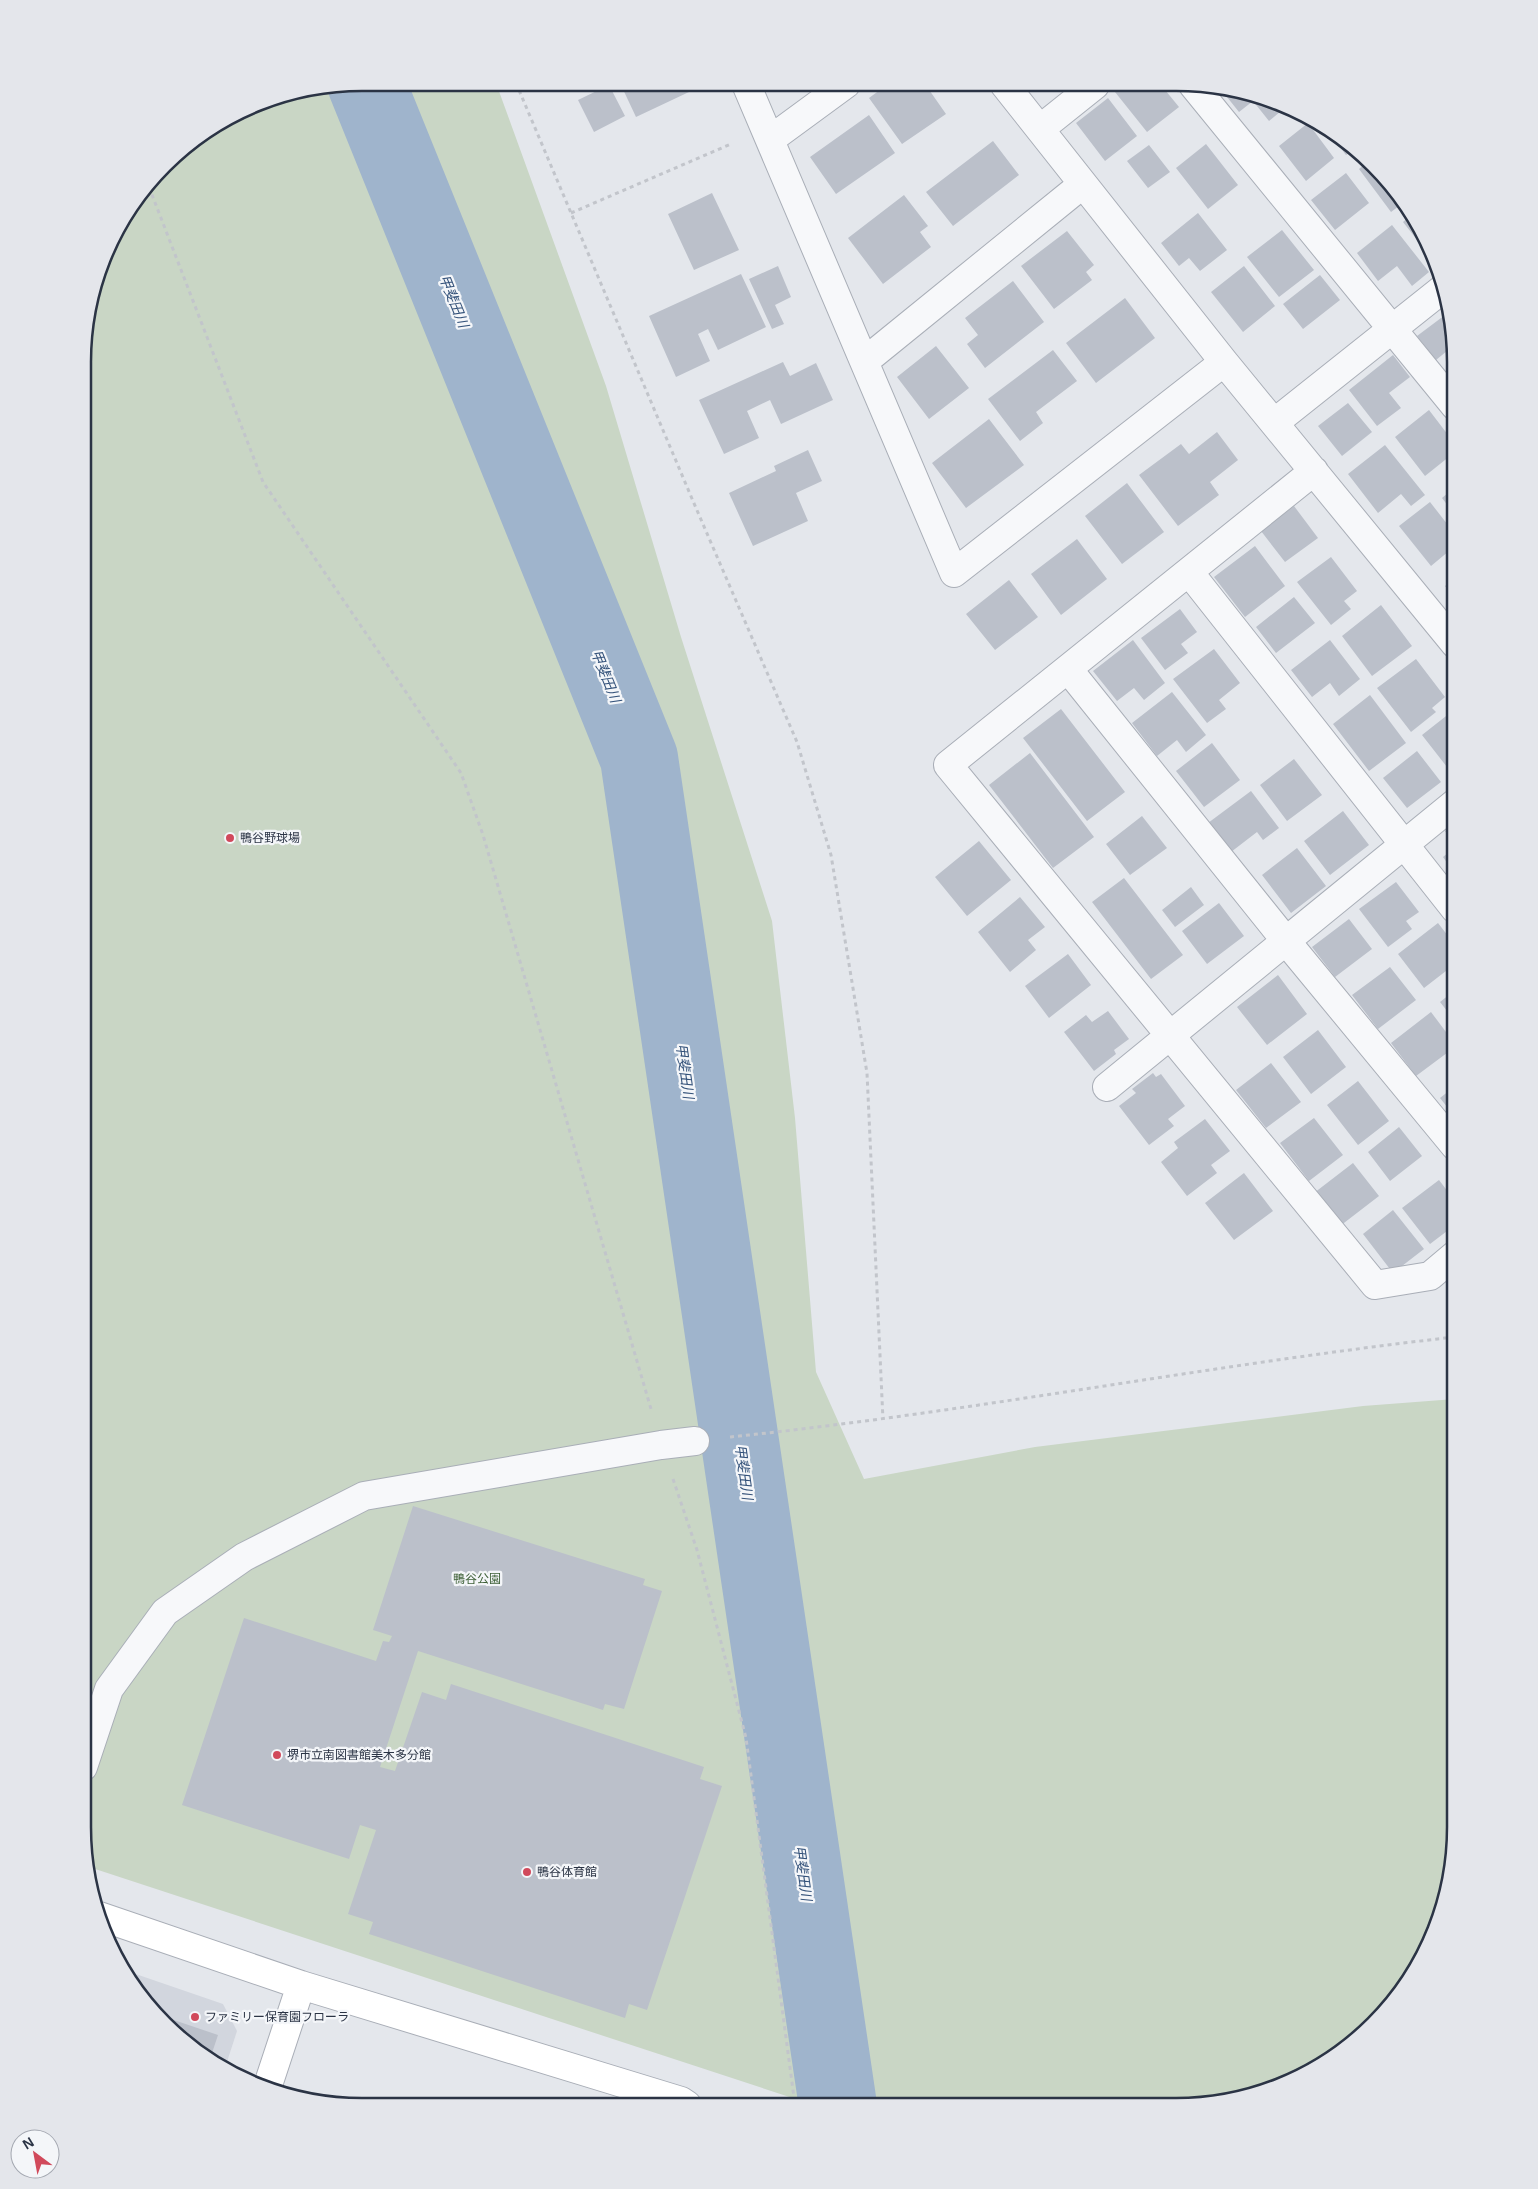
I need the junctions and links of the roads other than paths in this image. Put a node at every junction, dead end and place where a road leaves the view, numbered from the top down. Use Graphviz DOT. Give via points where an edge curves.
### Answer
graph roads {
  1 [pos="749,91"];
  2 [pos="835,91"];
  3 [pos="1010,91"];
  4 [pos="1087,91"];
  5 [pos="1199,93"];
  6 [pos="1040,128"];
  7 [pos="769,134"];
  8 [pos="1083,184"];
  9 [pos="1438,293"];
  10 [pos="1393,330"];
  11 [pos="865,361"];
  12 [pos="1224,362"];
  13 [pos="1447,395"];
  14 [pos="1274,423"];
  15 [pos="1314,471"];
  16 [pos="1189,572"];
  17 [pos="1447,634"];
  18 [pos="1068,669"];
  19 [pos="1447,810"];
  20 [pos="1404,845"];
  21 [pos="1447,899"];
  22 [pos="1286,942"];
  23 [pos="1171,1036"];
  24 [pos="1107,1087"];
  25 [pos="1447,1136"];
  26 [pos="1447,1262"];
  27 [pos="695,1441"];
  28 [pos="91,1744"];
  29 [pos="108,1919"];
  30 [pos="301,1985"];
  31 [pos="269,2081"];
  32 [pos="671,2098"];
  1 -- 7 [label="street"];
  2 -- 7 [label="street"];
  3 -- 6 [label="street"];
  4 -- 6 [label="street"];
  5 -- 10 [label="street"];
  6 -- 8 [label="street"];
  7 -- 11 [label="street"];
  8 -- 11 [label="street"];
  8 -- 12 [label="street"];
  9 -- 10 [label="street"];
  10 -- 13 [label="street"];
  10 -- 14 [label="street"];
  11 -- 12 [label="street" via="954,573"];
  12 -- 14 [label="street"];
  14 -- 15 [label="street"];
  15 -- 16 [label="street"];
  15 -- 17 [label="street"];
  16 -- 18 [label="street"];
  16 -- 20 [label="street"];
  18 -- 22 [label="street"];
  18 -- 23 [label="street" via="948,765"];
  19 -- 20 [label="street"];
  20 -- 21 [label="street"];
  20 -- 22 [label="street"];
  22 -- 23 [label="street"];
  22 -- 25 [label="street"];
  23 -- 24 [label="street"];
  23 -- 26 [label="street" via="1376,1285 1430,1276"];
  27 -- 28 [label="street" via="364,1496 244,1557 165,1612 109,1689"];
  29 -- 30 [label="street"];
  30 -- 31 [label="street"];
  30 -- 32 [label="street"];
}
